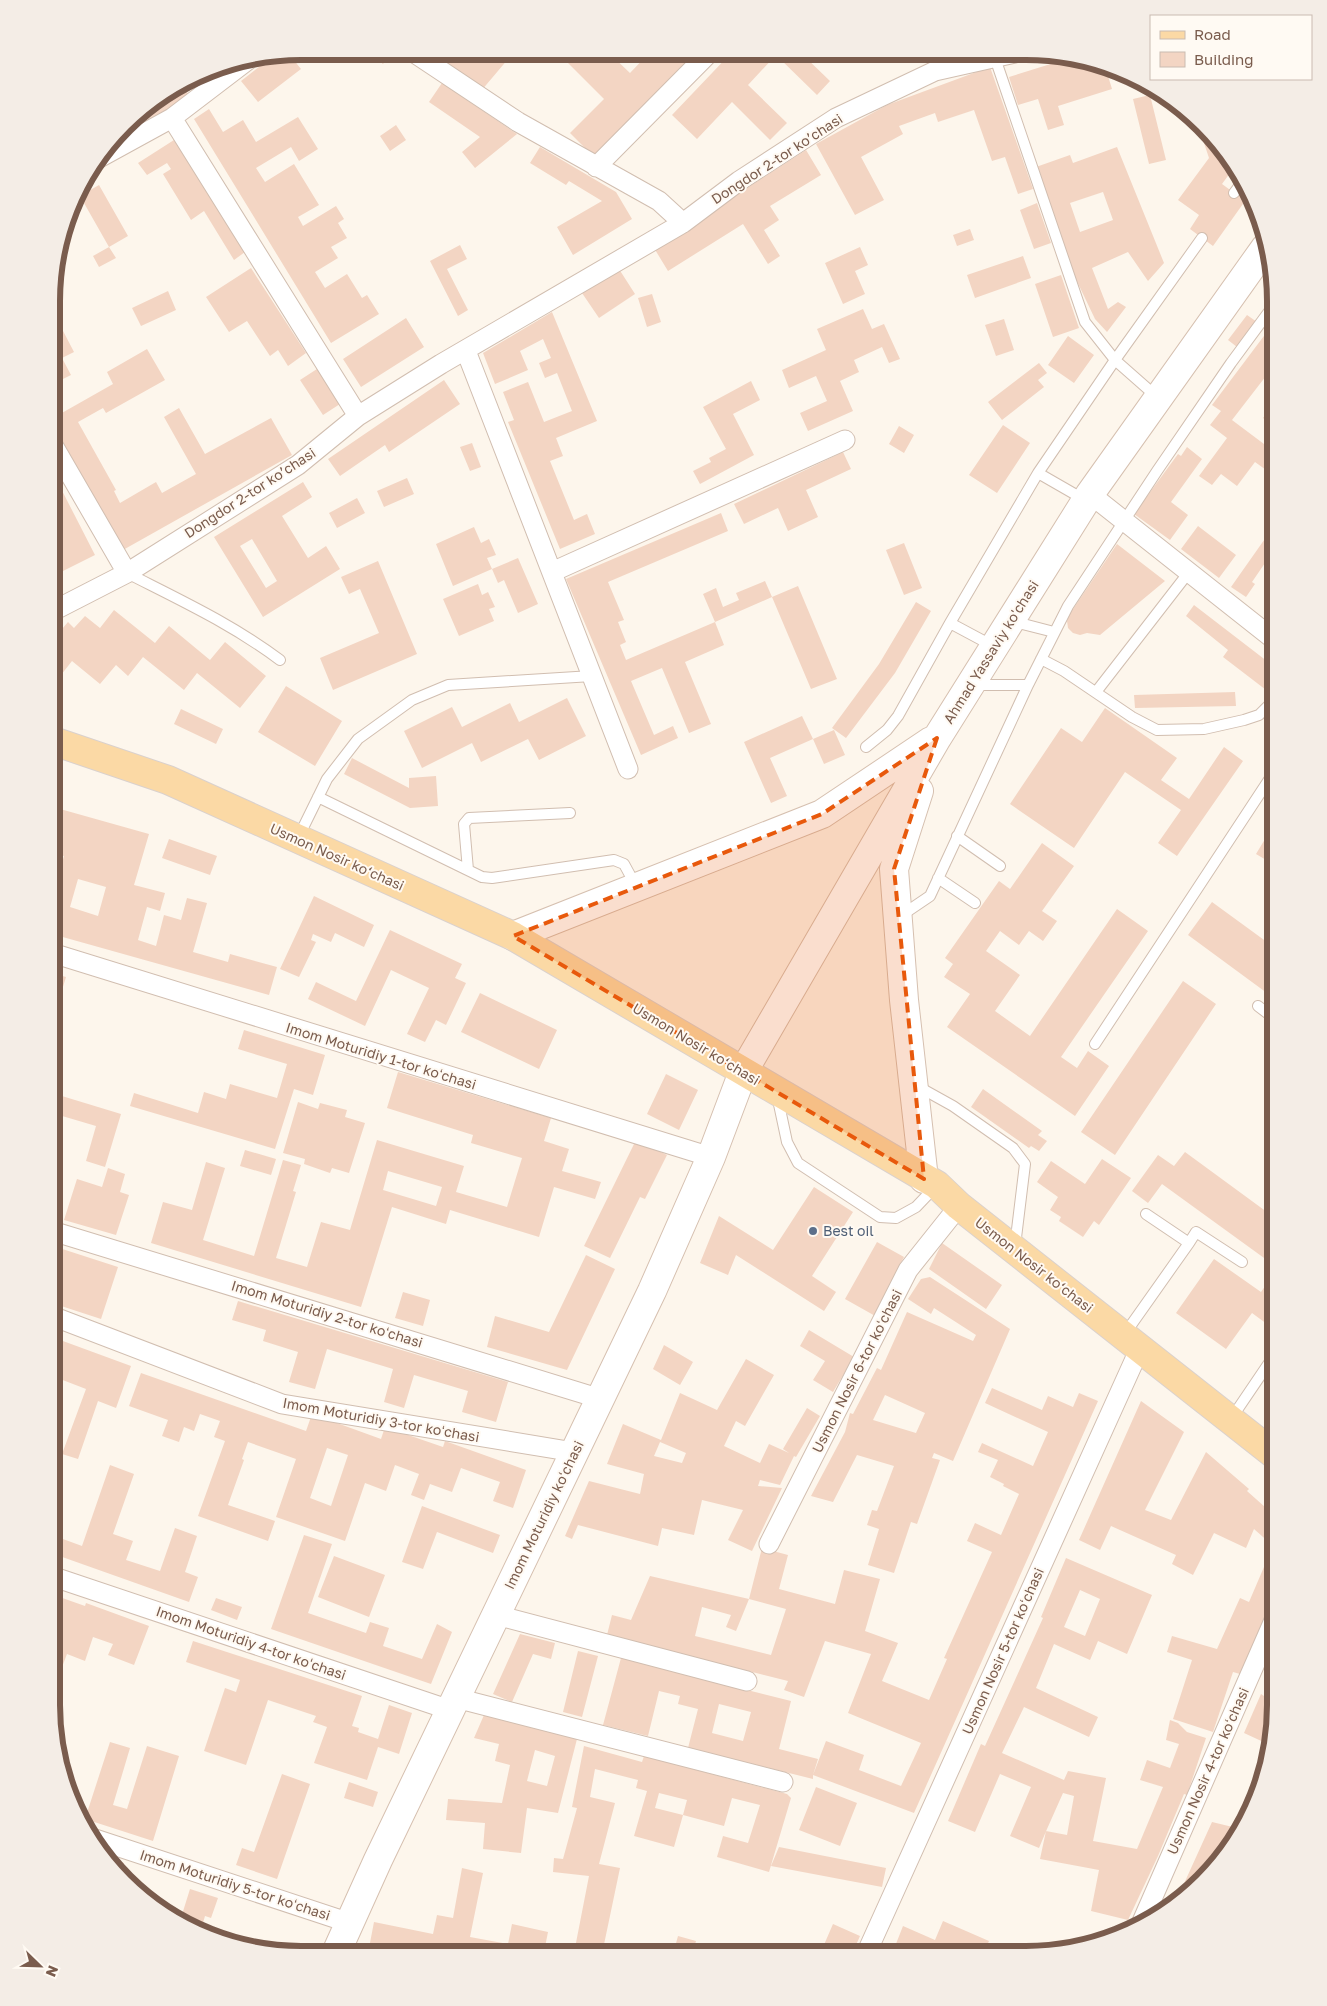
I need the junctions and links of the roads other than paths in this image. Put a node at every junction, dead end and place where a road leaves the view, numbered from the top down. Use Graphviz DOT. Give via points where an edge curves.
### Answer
graph roads {
  1 [pos="425,60"];
  2 [pos="702,60"];
  3 [pos="986,60"];
  4 [pos="996,60"];
  5 [pos="236,69"];
  6 [pos="172,118"];
  7 [pos="112,151"];
  8 [pos="596,167"];
  9 [pos="1238,187"];
  10 [pos="1234,193"];
  11 [pos="683,223"];
  12 [pos="1202,238"];
  13 [pos="1262,253"];
  14 [pos="1267,314"];
  15 [pos="466,351"];
  16 [pos="1115,360"];
  17 [pos="1158,398"];
  18 [pos="358,416"];
  19 [pos="846,440"];
  20 [pos="60,457"];
  21 [pos="1038,472"];
  22 [pos="1088,497"];
  23 [pos="1124,521"];
  24 [pos="552,572"];
  25 [pos="1189,572"];
  26 [pos="126,573"];
  27 [pos="60,607"];
  28 [pos="1010,621"];
  29 [pos="950,624"];
  30 [pos="1054,632"];
  31 [pos="1267,634"];
  32 [pos="994,646"];
  33 [pos="1041,659"];
  34 [pos="280,660"];
  35 [pos="592,676"];
  36 [pos="970,685"];
  37 [pos="1028,685"];
  38 [pos="1096,692"];
  39 [pos="1267,707"];
  40 [pos="937,738"];
  41 [pos="60,743"];
  42 [pos="866,747"];
  43 [pos="628,769"];
  44 [pos="1267,783"];
  45 [pos="318,797"];
  46 [pos="570,813"];
  47 [pos="957,836"];
  48 [pos="298,839"];
  49 [pos="1000,866"];
  50 [pos="468,870"];
  51 [pos="938,878"];
  52 [pos="637,887"];
  53 [pos="975,903"];
  54 [pos="898,917"];
  55 [pos="513,936"];
  56 [pos="60,955"];
  57 [pos="1258,1006"];
  58 [pos="1267,1012"];
  59 [pos="1095,1044"];
  60 [pos="744,1072"];
  61 [pos="912,1084"];
  62 [pos="777,1092"];
  63 [pos="711,1156"];
  64 [pos="930,1182"];
  65 [pos="959,1206"];
  66 [pos="1146,1214"];
  67 [pos="60,1233"];
  68 [pos="1189,1243"];
  69 [pos="1014,1250"];
  70 [pos="1242,1262"];
  71 [pos="60,1319"];
  72 [pos="1132,1342"];
  73 [pos="1267,1366"];
  74 [pos="601,1398"];
  75 [pos="1230,1419"];
  76 [pos="1267,1449"];
  77 [pos="574,1452"];
  78 [pos="769,1544"];
  79 [pos="60,1579"];
  80 [pos="496,1615"];
  81 [pos="1267,1636"];
  82 [pos="747,1681"];
  83 [pos="453,1704"];
  84 [pos="783,1782"];
  85 [pos="103,1842"];
  86 [pos="1145,1914"];
  87 [pos="350,1923"];
  88 [pos="340,1946"];
  89 [pos="869,1946"];
  1 -- 8 [label="street" via="518,122"];
  2 -- 8 [label="street"];
  3 -- 11 [label="street, Dongdor 2-tor koʼchasi" via="935,71 836,118 739,181"];
  4 -- 16 [label="lane" via="1085,322"];
  5 -- 6 [label="street"];
  6 -- 7 [label="street"];
  6 -- 18 [label="street"];
  8 -- 11 [label="street" via="659,201"];
  9 -- 10 [label="lane"];
  11 -- 15 [label="street, Dongdor 2-tor koʼchasi"];
  12 -- 16 [label="lane"];
  13 -- 17 [label="main road, Ahmad Yassaviy ko'chasi"];
  14 -- 23 [label="lane"];
  15 -- 18 [label="street, Dongdor 2-tor koʼchasi"];
  15 -- 24 [label="street"];
  16 -- 17 [label="lane"];
  16 -- 21 [label="lane"];
  17 -- 22 [label="main road, Ahmad Yassaviy ko'chasi"];
  18 -- 26 [label="street, Dongdor 2-tor koʼchasi" via="298,465"];
  19 -- 24 [label="street"];
  20 -- 26 [label="street"];
  21 -- 22 [label="lane"];
  21 -- 29 [label="lane"];
  22 -- 23 [label="street"];
  22 -- 28 [label="main road, Ahmad Yassaviy ko'chasi"];
  23 -- 25 [label="street"];
  23 -- 30 [label="lane"];
  24 -- 35 [label="street"];
  25 -- 31 [label="street"];
  25 -- 38 [label="lane"];
  26 -- 27 [label="street, Dongdor 2-tor koʼchasi"];
  26 -- 34 [label="lane" via="220,620"];
  28 -- 30 [label="lane"];
  28 -- 32 [label="main road, Ahmad Yassaviy ko'chasi"];
  29 -- 32 [label="lane"];
  29 -- 42 [label="lane" via="898,716"];
  30 -- 33 [label="lane"];
  32 -- 36 [label="main road, Ahmad Yassaviy ko'chasi"];
  33 -- 37 [label="lane"];
  33 -- 38 [label="lane"];
  35 -- 43 [label="street"];
  35 -- 45 [label="lane" via="448,685 412,700 358,739 327,778"];
  36 -- 37 [label="lane"];
  36 -- 40 [label="main road, Ahmad Yassaviy ko'chasi"];
  37 -- 47 [label="lane"];
  38 -- 39 [label="lane" via="1157,730 1204,730 1259,715"];
  40 -- 52 [label="main road" via="822,814"];
  40 -- 54 [label="main road" via="894,869"];
  40 -- 60 [label="main road, Ahmad Yassaviy ko'chasi"];
  41 -- 48 [label="main road, Usmon Nosir ko‘chasi" via="168,780"];
  44 -- 59 [label="lane"];
  45 -- 48 [label="lane"];
  45 -- 50 [label="lane"];
  46 -- 50 [label="lane" via="469,818 464,824"];
  47 -- 49 [label="lane"];
  47 -- 51 [label="lane"];
  48 -- 55 [label="main road, Usmon Nosir ko‘chasi"];
  50 -- 52 [label="lane" via="492,878 614,860 624,864"];
  51 -- 53 [label="lane"];
  51 -- 54 [label="lane" via="930,896"];
  52 -- 55 [label="main road"];
  54 -- 61 [label="main road"];
  55 -- 60 [label="main road, Usmon Nosir ko‘chasi"];
  56 -- 63 [label="street, Imom Moturidiy 1-tor koʻchasi"];
  57 -- 58 [label="lane"];
  60 -- 62 [label="main road, Usmon Nosir ko‘chasi"];
  60 -- 63 [label="main road, Imom Moturidiy koʻchasi"];
  61 -- 64 [label="main road"];
  61 -- 69 [label="lane" via="943,1100 1013,1148 1025,1164"];
  62 -- 64 [label="main road, Usmon Nosir ko‘chasi"];
  62 -- 64 [label="lane" via="786,1142 798,1163 880,1217 896,1218 916,1207"];
  63 -- 74 [label="main road, Imom Moturidiy koʻchasi" via="652,1292"];
  64 -- 65 [label="main road, Usmon Nosir ko‘chasi"];
  65 -- 69 [label="main road, Usmon Nosir ko‘chasi"];
  65 -- 78 [label="street, Usmon Nosir 6-tor koʻchasi" via="908,1270"];
  66 -- 68 [label="lane"];
  67 -- 74 [label="street, Imom Moturidiy 2-tor koʻchasi"];
  68 -- 70 [label="lane" via="1196,1232"];
  68 -- 72 [label="lane"];
  69 -- 72 [label="main road, Usmon Nosir ko‘chasi"];
  71 -- 77 [label="street, Imom Moturidiy 3-tor koʻchasi" via="282,1404"];
  72 -- 75 [label="main road, Usmon Nosir ko‘chasi"];
  72 -- 89 [label="street, Usmon Nosir 5-tor koʻchasi"];
  73 -- 75 [label="lane"];
  74 -- 77 [label="main road, Imom Moturidiy koʻchasi"];
  75 -- 76 [label="main road, Usmon Nosir ko‘chasi"];
  77 -- 80 [label="main road, Imom Moturidiy koʻchasi"];
  79 -- 83 [label="street, Imom Moturidiy 4-tor koʻchasi"];
  80 -- 82 [label="street"];
  80 -- 83 [label="main road, Imom Moturidiy koʻchasi"];
  81 -- 86 [label="street, Usmon Nosir 4-tor koʻchasi"];
  83 -- 84 [label="street, Imom Moturidiy 4-tor koʻchasi"];
  83 -- 87 [label="main road, Imom Moturidiy koʻchasi"];
  85 -- 87 [label="street, Imom Moturidiy 5-tor koʻchasi"];
  87 -- 88 [label="main road, Imom Moturidiy koʻchasi"];
}
